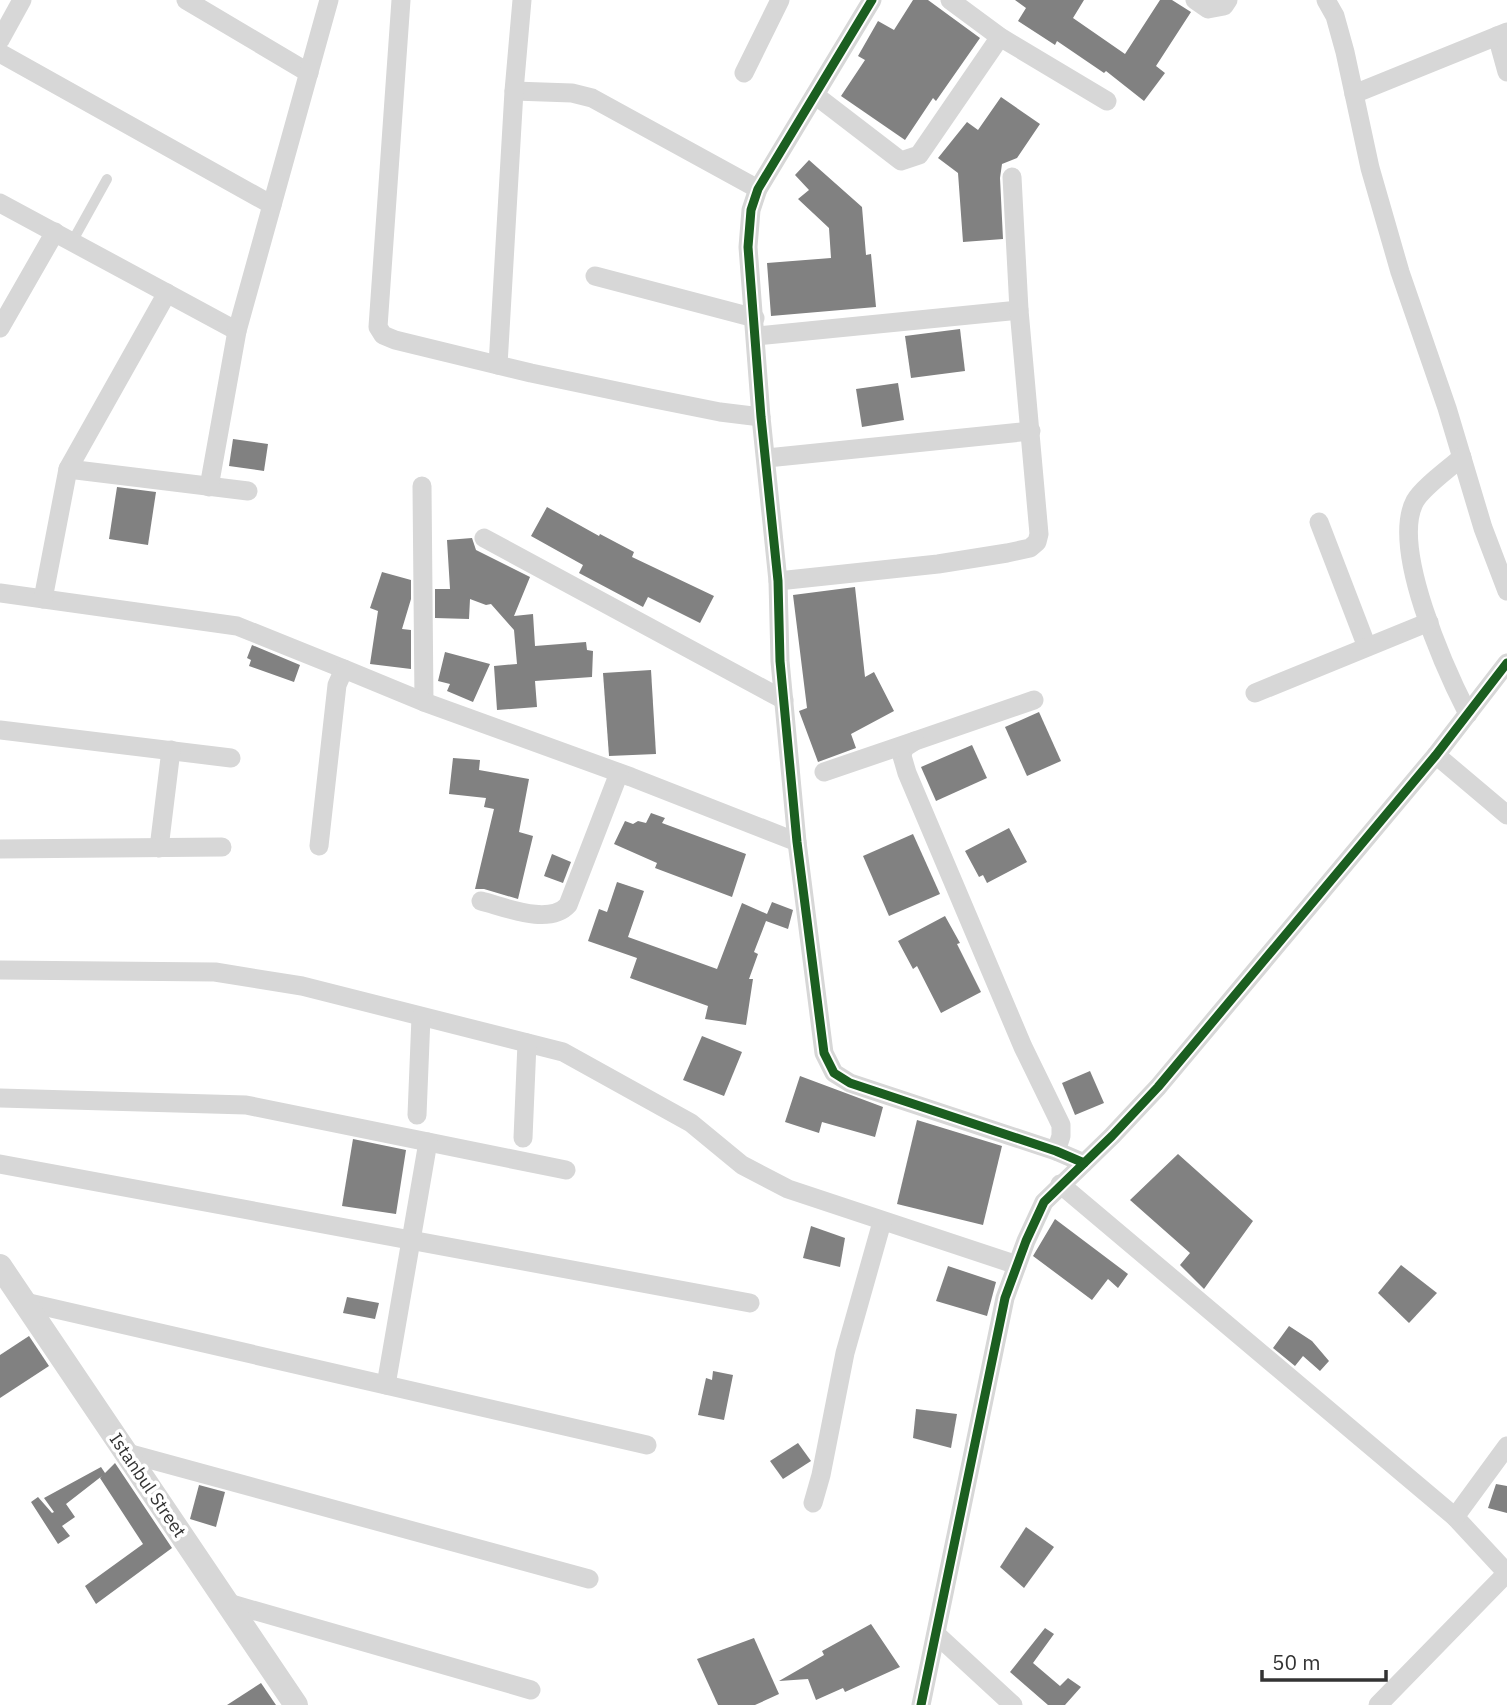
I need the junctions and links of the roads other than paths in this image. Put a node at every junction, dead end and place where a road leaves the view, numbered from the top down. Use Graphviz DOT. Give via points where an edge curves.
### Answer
graph roads {
  1 [pos="22,0"];
  2 [pos="186,0"];
  3 [pos="329,0"];
  4 [pos="401,0"];
  5 [pos="522,0"];
  6 [pos="780,0"];
  7 [pos="872,0"];
  8 [pos="950,0"];
  9 [pos="1195,0"];
  10 [pos="1228,0"];
  11 [pos="1326,0"];
  12 [pos="1502,34"];
  13 [pos="1000,37"];
  14 [pos="0,40"];
  15 [pos="0,53"];
  16 [pos="1507,72"];
  17 [pos="309,73"];
  18 [pos="744,73"];
  19 [pos="514,92"];
  20 [pos="1354,94"];
  21 [pos="815,95"];
  22 [pos="1107,101"];
  23 [pos="1012,177"];
  24 [pos="107,179"];
  25 [pos="758,188"];
  26 [pos="0,203"];
  27 [pos="272,205"];
  28 [pos="55,232"];
  29 [pos="72,242"];
  30 [pos="596,276"];
  31 [pos="167,293"];
  32 [pos="1019,310"];
  33 [pos="756,327"];
  34 [pos="0,328"];
  35 [pos="237,331"];
  36 [pos="498,365"];
  37 [pos="761,417"];
  38 [pos="1031,431"];
  39 [pos="1462,457"];
  40 [pos="767,458"];
  41 [pos="68,470"];
  42 [pos="422,486"];
  43 [pos="209,487"];
  44 [pos="248,491"];
  45 [pos="1319,522"];
  46 [pos="484,538"];
  47 [pos="778,581"];
  48 [pos="1507,591"];
  49 [pos="0,593"];
  50 [pos="43,599"];
  51 [pos="1429,622"];
  52 [pos="1367,647"];
  53 [pos="1507,663"];
  54 [pos="344,669"];
  55 [pos="1255,693"];
  56 [pos="784,700"];
  57 [pos="1034,700"];
  58 [pos="424,702"];
  59 [pos="1468,714"];
  60 [pos="0,730"];
  61 [pos="915,741"];
  62 [pos="171,750"];
  63 [pos="1436,755"];
  64 [pos="231,758"];
  65 [pos="824,772"];
  66 [pos="619,773"];
  67 [pos="1507,815"];
  68 [pos="797,842"];
  69 [pos="319,846"];
  70 [pos="222,847"];
  71 [pos="159,848"];
  72 [pos="0,849"];
  73 [pos="481,901"];
  74 [pos="0,970"];
  75 [pos="421,1017"];
  76 [pos="527,1043"];
  77 [pos="0,1098"];
  78 [pos="417,1115"];
  79 [pos="523,1138"];
  80 [pos="428,1142"];
  81 [pos="1056,1151"];
  82 [pos="1084,1163"];
  83 [pos="0,1164"];
  84 [pos="566,1170"];
  85 [pos="1060,1184"];
  86 [pos="882,1222"];
  87 [pos="413,1239"];
  88 [pos="1017,1265"];
  89 [pos="0,1266"];
  90 [pos="25,1302"];
  91 [pos="750,1303"];
  92 [pos="386,1385"];
  93 [pos="647,1445"];
  94 [pos="1507,1446"];
  95 [pos="127,1453"];
  96 [pos="813,1503"];
  97 [pos="1455,1517"];
  98 [pos="1507,1573"];
  99 [pos="589,1579"];
  100 [pos="228,1603"];
  101 [pos="936,1634"];
  102 [pos="531,1690"];
  103 [pos="296,1705"];
  104 [pos="921,1705"];
  105 [pos="1013,1705"];
  106 [pos="1378,1705"];
  1 -- 14 [label="street"];
  2 -- 17 [label="street"];
  3 -- 17 [label="street"];
  4 -- 36 [label="street" via="378,327 395,340"];
  5 -- 19 [label="street"];
  6 -- 18 [label="street"];
  7 -- 21 [label="street"];
  8 -- 13 [label="street"];
  9 -- 10 [label="street" via="1208,9 1224,6"];
  11 -- 20 [label="street" via="1335,16"];
  12 -- 16 [label="street"];
  12 -- 20 [label="street"];
  13 -- 21 [label="street" via="919,155 901,161"];
  13 -- 22 [label="street"];
  15 -- 27 [label="street"];
  17 -- 27 [label="street"];
  19 -- 25 [label="street" via="592,98"];
  19 -- 36 [label="street"];
  20 -- 39 [label="street" via="1400,272"];
  21 -- 25 [label="street"];
  23 -- 32 [label="street"];
  24 -- 29 [label="lane"];
  25 -- 33 [label="street" via="748,247"];
  26 -- 28 [label="street"];
  27 -- 35 [label="street"];
  28 -- 29 [label="street"];
  28 -- 34 [label="street"];
  29 -- 31 [label="street"];
  30 -- 33 [label="street"];
  31 -- 35 [label="street"];
  31 -- 41 [label="street"];
  32 -- 33 [label="street"];
  32 -- 38 [label="street"];
  33 -- 37 [label="street"];
  35 -- 43 [label="street"];
  36 -- 37 [label="street"];
  37 -- 40 [label="street"];
  38 -- 40 [label="street"];
  38 -- 47 [label="street" via="1039,534 1030,548 938,564"];
  39 -- 48 [label="street"];
  39 -- 51 [label="street" via="1416,499 1408,528 1407,542"];
  40 -- 47 [label="street"];
  41 -- 43 [label="street"];
  41 -- 50 [label="street"];
  42 -- 58 [label="street"];
  43 -- 44 [label="street"];
  45 -- 52 [label="street"];
  46 -- 56 [label="street"];
  47 -- 56 [label="street"];
  49 -- 50 [label="street"];
  50 -- 54 [label="street" via="237,626"];
  51 -- 52 [label="street"];
  51 -- 59 [label="street"];
  52 -- 55 [label="street"];
  53 -- 59 [label="street"];
  54 -- 58 [label="street"];
  54 -- 69 [label="street" via="337,685"];
  56 -- 68 [label="street"];
  57 -- 61 [label="street"];
  58 -- 66 [label="street"];
  59 -- 63 [label="street"];
  60 -- 62 [label="street"];
  61 -- 65 [label="street"];
  61 -- 81 [label="street" via="904,748 904,764 1023,1047 1061,1125"];
  62 -- 64 [label="street"];
  62 -- 71 [label="street"];
  63 -- 67 [label="street"];
  63 -- 82 [label="street" via="1157,1087"];
  66 -- 68 [label="street"];
  66 -- 73 [label="street" via="564,909 549,916"];
  68 -- 81 [label="street" via="824,1053 834,1073 850,1083"];
  70 -- 71 [label="street"];
  71 -- 72 [label="street"];
  74 -- 75 [label="street" via="215,972 302,986"];
  75 -- 76 [label="street"];
  75 -- 78 [label="street"];
  76 -- 79 [label="street"];
  76 -- 86 [label="street" via="563,1052 691,1123 742,1165 788,1189"];
  77 -- 80 [label="street" via="246,1105"];
  80 -- 84 [label="street"];
  80 -- 87 [label="street"];
  81 -- 82 [label="street"];
  82 -- 85 [label="street"];
  83 -- 87 [label="street"];
  85 -- 88 [label="street" via="1044,1202"];
  85 -- 97 [label="street"];
  86 -- 88 [label="street"];
  86 -- 96 [label="street" via="845,1353"];
  87 -- 91 [label="street"];
  87 -- 92 [label="street"];
  88 -- 101 [label="street" via="1005,1298"];
  89 -- 90 [label="street, Istanbul Street"];
  90 -- 92 [label="street"];
  90 -- 95 [label="street, Istanbul Street"];
  92 -- 93 [label="street"];
  94 -- 97 [label="street"];
  95 -- 99 [label="street"];
  95 -- 100 [label="street, Istanbul Street"];
  97 -- 98 [label="street"];
  98 -- 106 [label="street"];
  100 -- 102 [label="street"];
  100 -- 103 [label="street, Istanbul Street"];
  101 -- 104 [label="street"];
  101 -- 105 [label="street"];
}
